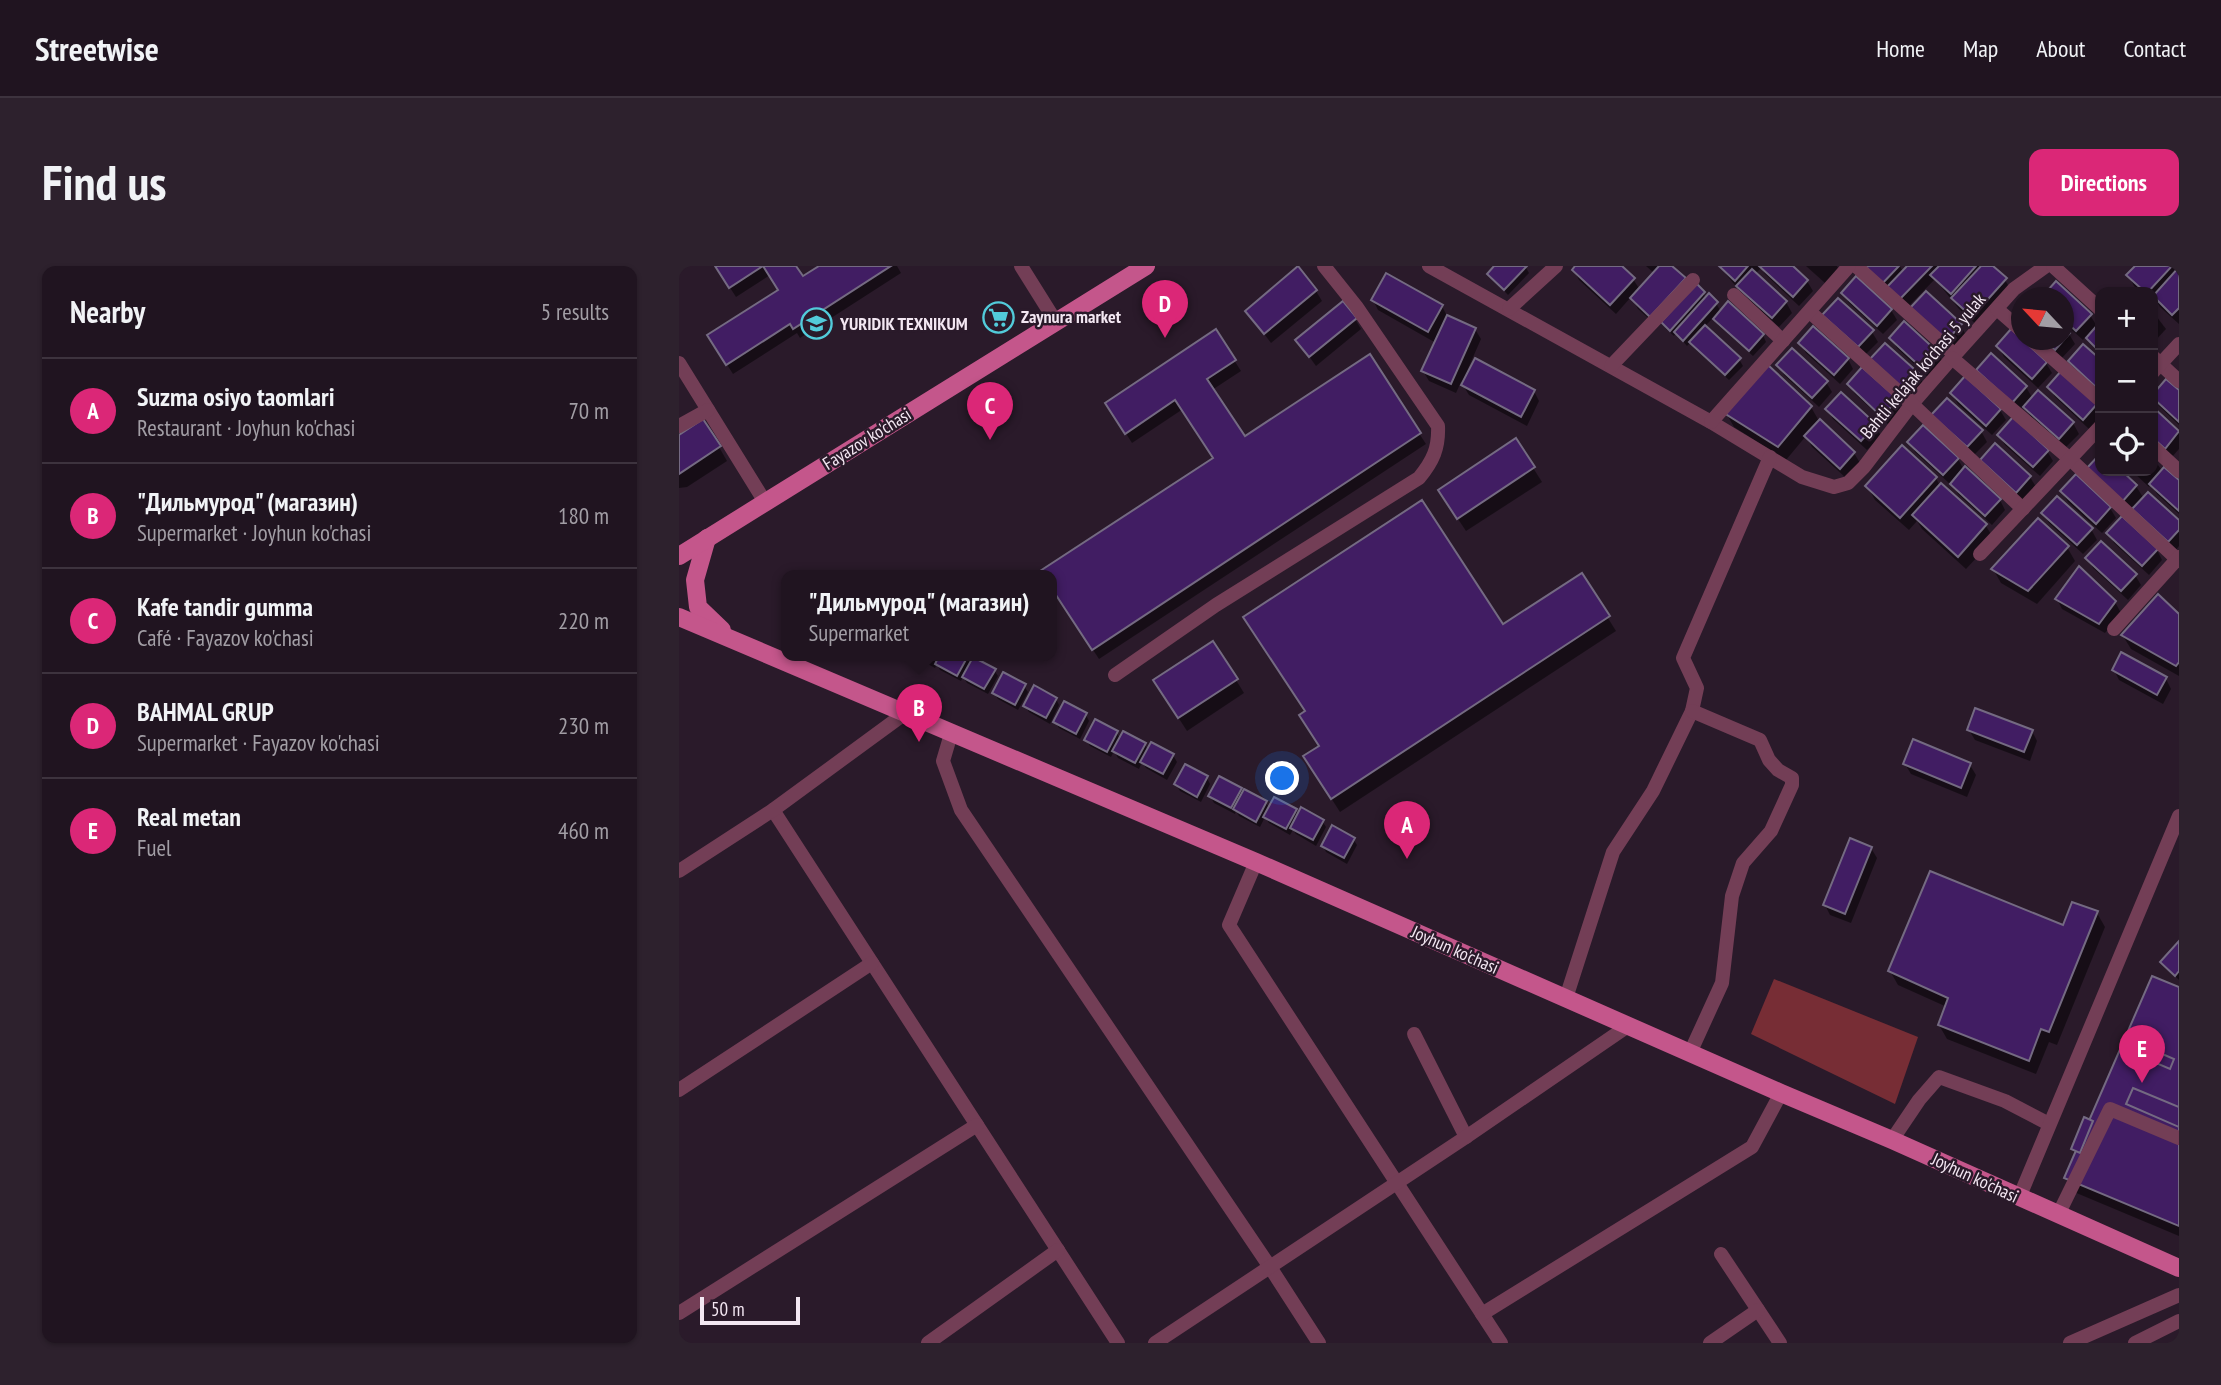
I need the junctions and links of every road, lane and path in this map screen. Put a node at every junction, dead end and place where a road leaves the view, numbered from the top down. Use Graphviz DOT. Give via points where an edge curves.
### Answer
graph roads {
  1 [pos="1021,266"];
  2 [pos="1146,266"];
  3 [pos="1324,266"];
  4 [pos="1429,266"];
  5 [pos="1556,266"];
  6 [pos="1849,266"];
  7 [pos="1856,266"];
  8 [pos="2046,266"];
  9 [pos="2053,266"];
  10 [pos="1693,280"];
  11 [pos="1734,295"];
  12 [pos="2095,304"];
  13 [pos="1509,309"];
  14 [pos="1997,309"];
  15 [pos="1810,313"];
  16 [pos="2011,321"];
  17 [pos="1056,322"];
  18 [pos="1783,341"];
  19 [pos="2179,344"];
  20 [pos="2043,350"];
  21 [pos="1953,357"];
  22 [pos="2158,362"];
  23 [pos="679,363"];
  24 [pos="1611,366"];
  25 [pos="2158,366"];
  26 [pos="2179,381"];
  27 [pos="2095,396"];
  28 [pos="1912,404"];
  29 [pos="708,410"];
  30 [pos="1711,422"];
  31 [pos="679,426"];
  32 [pos="2095,432"];
  33 [pos="2158,452"];
  34 [pos="1770,457"];
  35 [pos="2070,459"];
  36 [pos="2179,471"];
  37 [pos="765,502"];
  38 [pos="2023,509"];
  39 [pos="708,538"];
  40 [pos="1980,554"];
  41 [pos="679,556"];
  42 [pos="2178,559"];
  43 [pos="679,617"];
  44 [pos="2114,629"];
  45 [pos="679,631"];
  46 [pos="729,637"];
  47 [pos="781,660"];
  48 [pos="784,661"];
  49 [pos="1115,675"];
  50 [pos="1692,711"];
  51 [pos="904,714"];
  52 [pos="951,734"];
  53 [pos="773,810"];
  54 [pos="2179,816"];
  55 [pos="1256,862"];
  56 [pos="679,871"];
  57 [pos="872,963"];
  58 [pos="1566,998"];
  59 [pos="1628,1026"];
  60 [pos="1414,1034"];
  61 [pos="1690,1053"];
  62 [pos="679,1090"];
  63 [pos="1781,1093"];
  64 [pos="2049,1124"];
  65 [pos="977,1125"];
  66 [pos="1466,1137"];
  67 [pos="2179,1138"];
  68 [pos="1892,1140"];
  69 [pos="1397,1182"];
  70 [pos="2019,1198"];
  71 [pos="2058,1215"];
  72 [pos="1058,1250"];
  73 [pos="1721,1254"];
  74 [pos="1270,1267"];
  75 [pos="2179,1268"];
  76 [pos="2179,1296"];
  77 [pos="1758,1310"];
  78 [pos="679,1313"];
  79 [pos="1482,1314"];
  80 [pos="2179,1321"];
  81 [pos="928,1343"];
  82 [pos="1118,1343"];
  83 [pos="1155,1343"];
  84 [pos="1318,1343"];
  85 [pos="1501,1343"];
  86 [pos="1710,1343"];
  87 [pos="1780,1343"];
  88 [pos="2070,1343"];
  89 [pos="2135,1343"];
  1 -- 17 [label="street"];
  2 -- 17 [label="main road, Fayazov ko'chasi"];
  3 -- 49 [label="street" via="1438,426 1431,463 1419,478"];
  4 -- 13 [label="street"];
  5 -- 13 [label="street"];
  6 -- 15 [label="street"];
  7 -- 21 [label="street"];
  8 -- 14 [label="street, Bahtli kelajak ko'chasi 5 yulak" via="2014,289"];
  9 -- 12 [label="street"];
  10 -- 24 [label="street"];
  11 -- 18 [label="street"];
  13 -- 24 [label="street"];
  14 -- 16 [label="street"];
  14 -- 21 [label="street, Bahtli kelajak ko'chasi 5 yulak"];
  15 -- 18 [label="street"];
  15 -- 28 [label="street"];
  17 -- 37 [label="main road, Fayazov ko'chasi"];
  18 -- 30 [label="street"];
  19 -- 22 [label="street"];
  20 -- 27 [label="street"];
  21 -- 28 [label="street, Bahtli kelajak ko'chasi 5 yulak"];
  21 -- 35 [label="street"];
  23 -- 29 [label="street"];
  24 -- 30 [label="street"];
  25 -- 26 [label="street"];
  28 -- 34 [label="street, Bahtli kelajak ko'chasi 5 yulak" via="1848,483 1834,487 1802,477"];
  28 -- 38 [label="street"];
  29 -- 31 [label="street"];
  29 -- 37 [label="street"];
  30 -- 34 [label="street"];
  32 -- 35 [label="street"];
  33 -- 36 [label="street"];
  34 -- 50 [label="street" via="1683,658 1697,688"];
  35 -- 38 [label="street"];
  35 -- 42 [label="street"];
  37 -- 39 [label="main road, Fayazov ko'chasi"];
  38 -- 40 [label="street"];
  39 -- 41 [label="main road, Fayazov ko'chasi"];
  39 -- 46 [label="main road" via="695,580 698,607"];
  42 -- 44 [label="street"];
  43 -- 46 [label="main road"];
  45 -- 46 [label="main road"];
  46 -- 47 [label="main road, Joyhun ko'chasi"];
  48 -- 51 [label="main road, Joyhun ko'chasi"];
  50 -- 58 [label="street" via="1653,791 1613,852"];
  50 -- 61 [label="street" via="1761,740 1769,760 1792,778 1792,785 1771,831 1743,863 1732,896 1722,983"];
  51 -- 52 [label="main road, Joyhun ko'chasi"];
  51 -- 53 [label="street"];
  52 -- 55 [label="main road, Joyhun ko'chasi"];
  52 -- 74 [label="street" via="943,761 961,810"];
  53 -- 56 [label="street"];
  53 -- 57 [label="street"];
  54 -- 64 [label="street"];
  55 -- 58 [label="main road, Joyhun ko'chasi"];
  55 -- 69 [label="street" via="1229,925"];
  57 -- 62 [label="street"];
  57 -- 65 [label="street"];
  58 -- 59 [label="main road, Joyhun ko'chasi"];
  59 -- 61 [label="main road, Joyhun ko'chasi"];
  59 -- 66 [label="street"];
  60 -- 66 [label="street"];
  61 -- 63 [label="main road, Joyhun ko'chasi"];
  63 -- 68 [label="main road, Joyhun ko'chasi"];
  63 -- 79 [label="street" via="1752,1147"];
  64 -- 68 [label="street" via="1939,1077"];
  64 -- 70 [label="street"];
  65 -- 72 [label="street"];
  65 -- 78 [label="street"];
  66 -- 69 [label="street"];
  67 -- 71 [label="street" via="2110,1109"];
  68 -- 70 [label="main road, Joyhun ko'chasi"];
  69 -- 74 [label="street"];
  69 -- 79 [label="street"];
  70 -- 71 [label="main road, Joyhun ko'chasi"];
  71 -- 75 [label="main road, Joyhun ko'chasi"];
  72 -- 81 [label="street"];
  72 -- 82 [label="street"];
  73 -- 77 [label="street"];
  74 -- 83 [label="street"];
  74 -- 84 [label="street"];
  76 -- 88 [label="street"];
  77 -- 86 [label="street"];
  77 -- 87 [label="street"];
  79 -- 85 [label="street"];
  80 -- 89 [label="street"];
}
